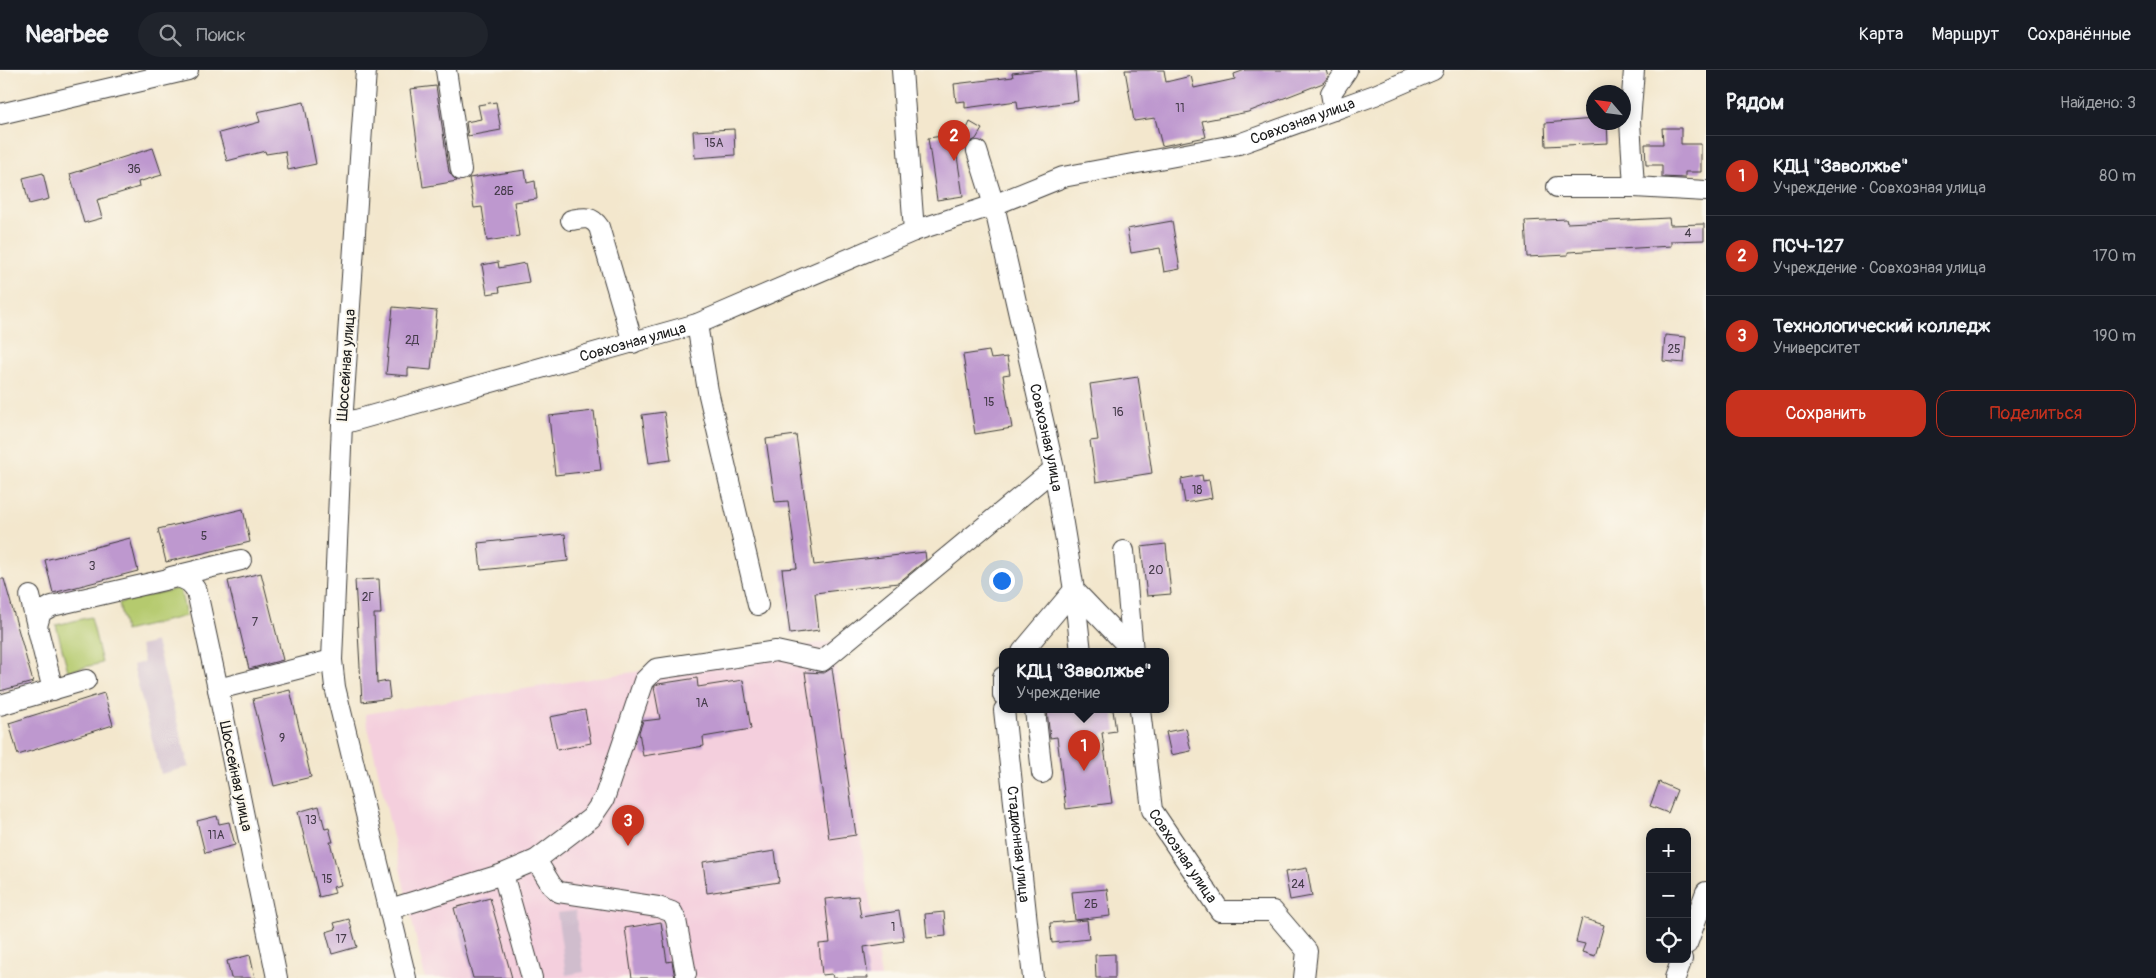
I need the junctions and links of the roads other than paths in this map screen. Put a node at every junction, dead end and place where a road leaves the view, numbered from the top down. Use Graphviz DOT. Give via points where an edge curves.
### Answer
graph roads {
  1 [pos="188,70"];
  2 [pos="366,70"];
  3 [pos="446,70"];
  4 [pos="902,70"];
  5 [pos="1347,70"];
  6 [pos="1433,70"];
  7 [pos="1634,70"];
  8 [pos="1334,110"];
  9 [pos="0,114"];
  10 [pos="977,150"];
  11 [pos="461,170"];
  12 [pos="1557,187"];
  13 [pos="1634,187"];
  14 [pos="1706,191"];
  15 [pos="994,205"];
  16 [pos="571,220"];
  17 [pos="914,231"];
  18 [pos="696,324"];
  19 [pos="633,342"];
  20 [pos="342,424"];
  21 [pos="1054,470"];
  22 [pos="1124,551"];
  23 [pos="241,560"];
  24 [pos="169,578"];
  25 [pos="1074,590"];
  26 [pos="30,596"];
  27 [pos="758,604"];
  28 [pos="37,626"];
  29 [pos="1025,648"];
  30 [pos="1081,648"];
  31 [pos="1128,648"];
  32 [pos="1131,648"];
  33 [pos="332,660"];
  34 [pos="86,680"];
  35 [pos="218,689"];
  36 [pos="53,690"];
  37 [pos="0,705"];
  38 [pos="1004,713"];
  39 [pos="1035,713"];
  40 [pos="1140,713"];
  41 [pos="1042,772"];
  42 [pos="536,860"];
  43 [pos="503,874"];
  44 [pos="1706,892"];
  45 [pos="390,909"];
  46 [pos="1691,933"];
  47 [pos="1681,963"];
  48 [pos="686,974"];
  49 [pos="277,978"];
  50 [pos="406,978"];
  51 [pos="532,978"];
  52 [pos="1033,978"];
  53 [pos="1304,978"];
  54 [pos="1675,978"];
  1 -- 9 [label="street"];
  2 -- 20 [label="street, Шоссейная улица"];
  3 -- 11 [label="street"];
  4 -- 17 [label="street"];
  5 -- 8 [label="street" via="1332,93"];
  6 -- 8 [label="street, Совхозная улица"];
  7 -- 13 [label="street" via="1630,122"];
  8 -- 15 [label="street, Совхозная улица" via="1239,144 1063,176"];
  10 -- 15 [label="street"];
  12 -- 13 [label="street"];
  13 -- 14 [label="street"];
  15 -- 17 [label="street, Совхозная улица"];
  15 -- 21 [label="street, Совхозная улица"];
  16 -- 19 [label="street" via="587,217 599,227"];
  17 -- 18 [label="street, Совхозная улица"];
  18 -- 19 [label="street, Совхозная улица"];
  18 -- 27 [label="street" via="708,391"];
  19 -- 20 [label="street, Совхозная улица"];
  20 -- 33 [label="street, Шоссейная улица"];
  21 -- 25 [label="street, Совхозная улица"];
  21 -- 42 [label="street" via="822,661 776,651 656,669 644,681 604,800 591,818"];
  22 -- 32 [label="street"];
  23 -- 24 [label="street"];
  24 -- 28 [label="street" via="45,608"];
  24 -- 35 [label="street, Шоссейная улица" via="187,580 194,585"];
  25 -- 29 [label="street"];
  25 -- 30 [label="street, Совхозная улица"];
  25 -- 31 [label="street"];
  26 -- 28 [label="street"];
  28 -- 36 [label="street"];
  33 -- 35 [label="street"];
  33 -- 45 [label="street, Шоссейная улица" via="335,687"];
  34 -- 36 [label="street"];
  35 -- 49 [label="street, Шоссейная улица"];
  36 -- 37 [label="street"];
  38 -- 52 [label="street, Стадионная улица"];
  39 -- 41 [label="street"];
  40 -- 53 [label="street, Совхозная улица" via="1152,810 1220,910 1273,911 1307,950"];
  42 -- 43 [label="street"];
  42 -- 48 [label="street" via="559,892 672,912"];
  43 -- 45 [label="street"];
  43 -- 51 [label="street"];
  44 -- 46 [label="street"];
  45 -- 50 [label="street, Шоссейная улица"];
  47 -- 54 [label="street"];
}
